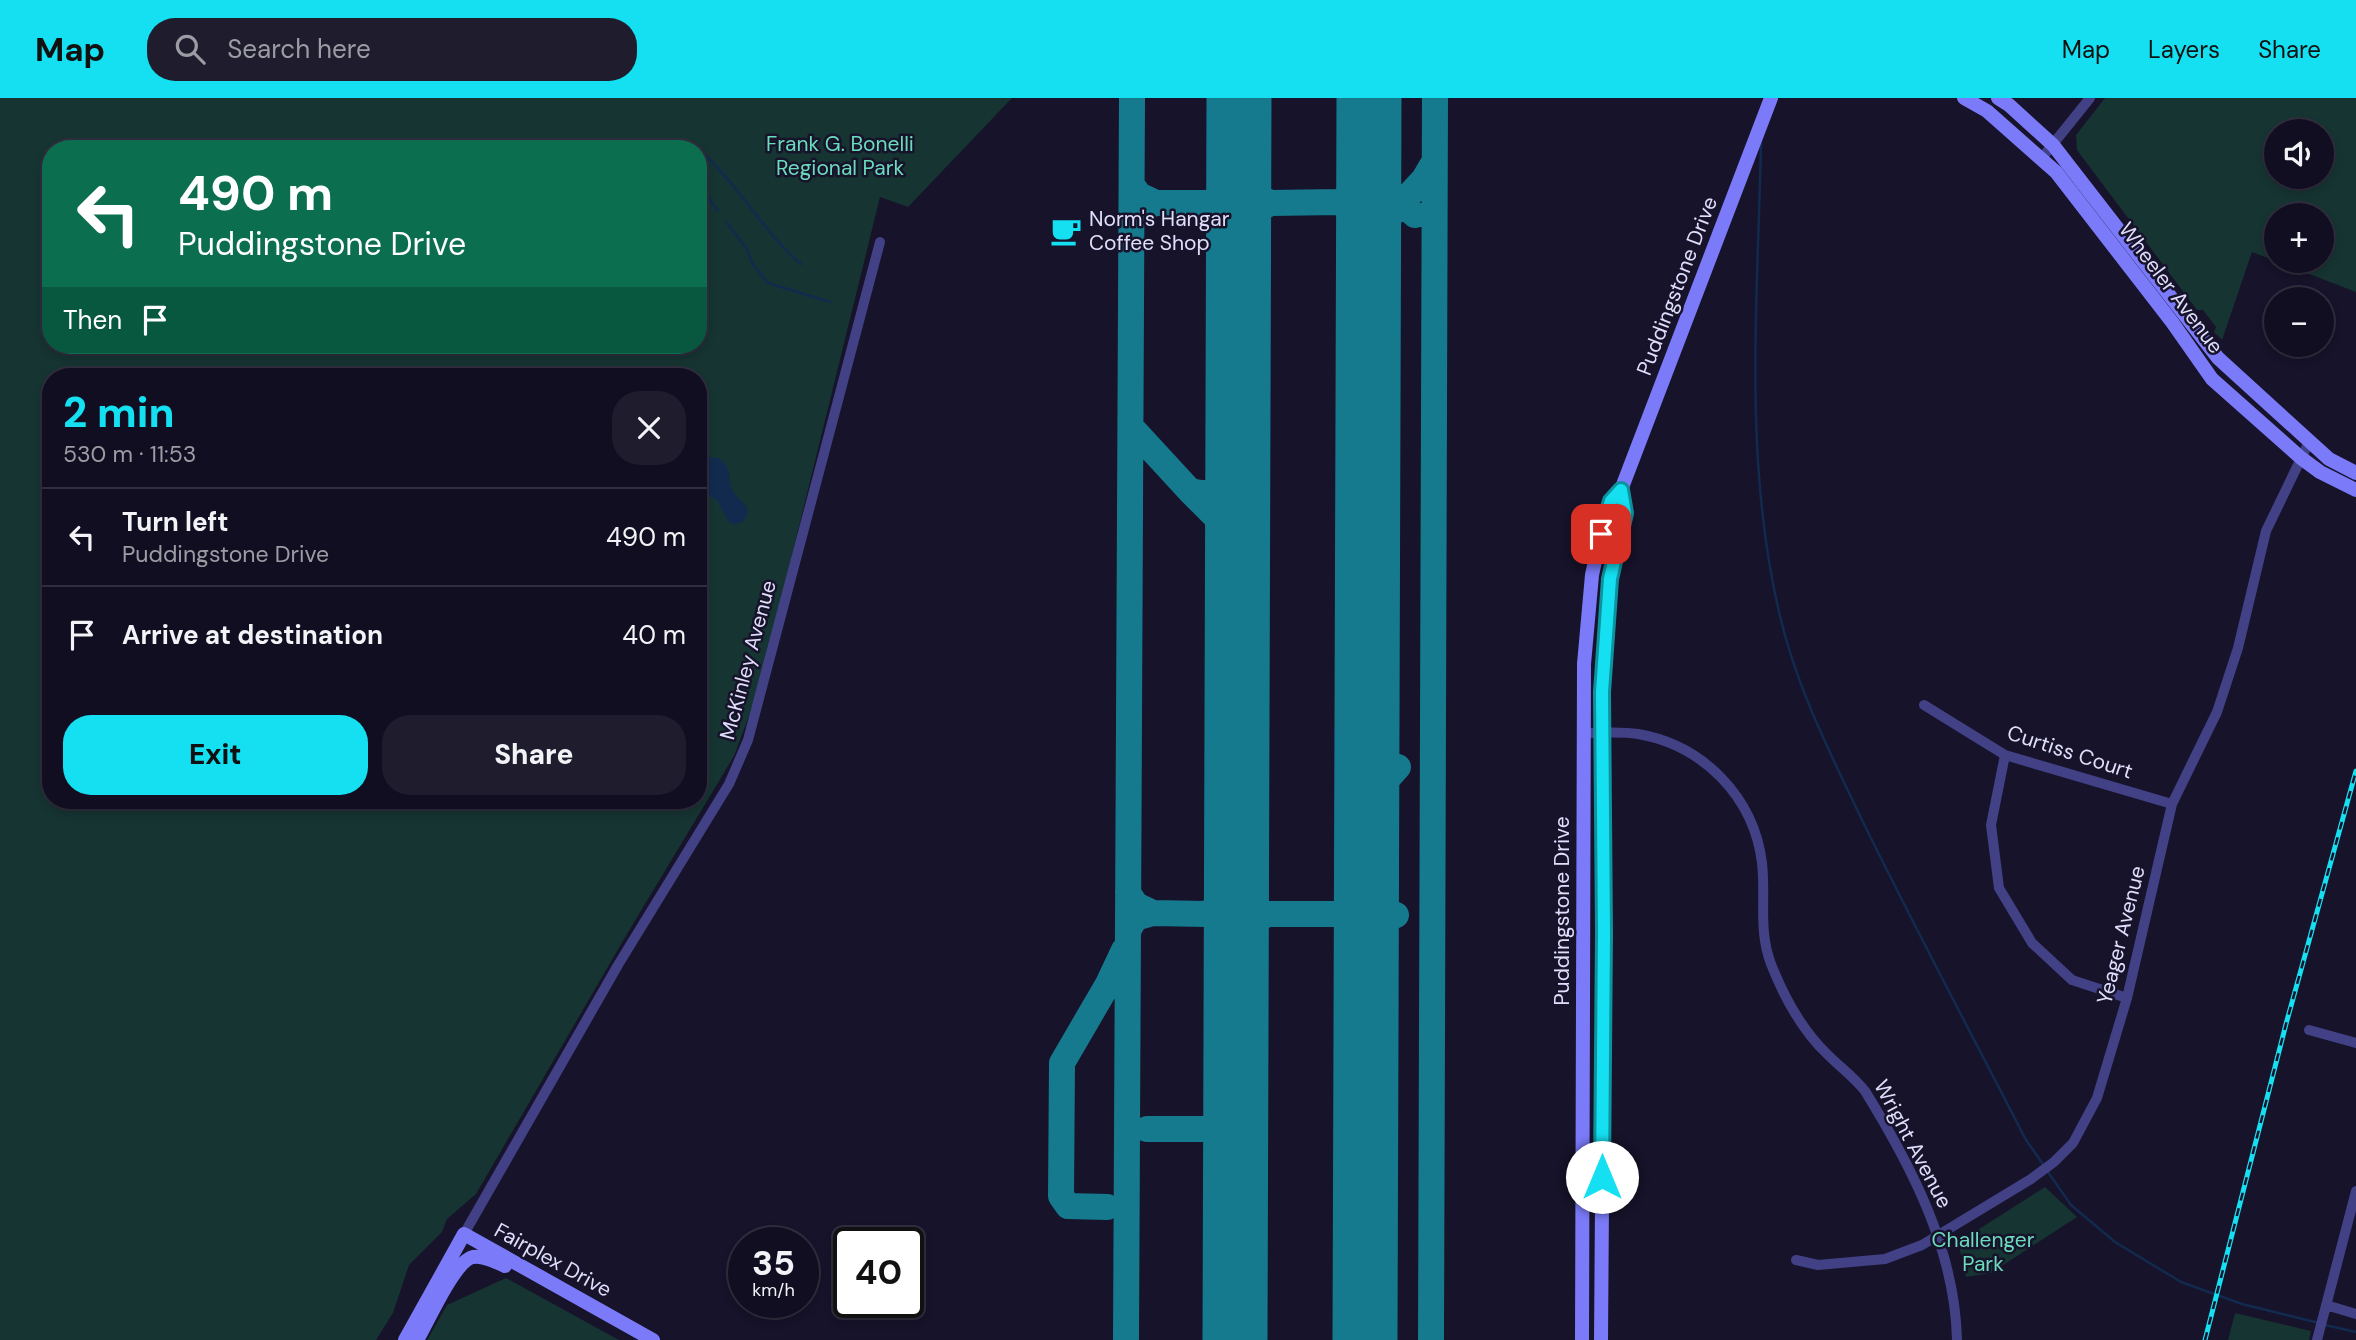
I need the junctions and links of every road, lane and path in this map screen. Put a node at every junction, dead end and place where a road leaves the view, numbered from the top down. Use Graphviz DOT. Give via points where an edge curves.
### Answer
graph roads {
  1 [pos="1964,98"];
  2 [pos="1998,98"];
  3 [pos="2090,98"];
  4 [pos="1771,99"];
  5 [pos="2053,145"];
  6 [pos="2041,159"];
  7 [pos="880,242"];
  8 [pos="2309,442"];
  9 [pos="2301,458"];
  10 [pos="2356,473"];
  11 [pos="2356,489"];
  12 [pos="1621,490"];
  13 [pos="1924,705"];
  14 [pos="1584,733"];
  15 [pos="1602,733"];
  16 [pos="2005,755"];
  17 [pos="2172,804"];
  18 [pos="2127,998"];
  19 [pos="2309,1030"];
  20 [pos="2356,1043"];
  21 [pos="2356,1191"];
  22 [pos="464,1234"];
  23 [pos="1939,1235"];
  24 [pos="1796,1260"];
  25 [pos="556,1285"];
  26 [pos="2325,1310"];
  27 [pos="2356,1314"];
  28 [pos="405,1340"];
  29 [pos="417,1340"];
  30 [pos="653,1340"];
  31 [pos="1582,1340"];
  32 [pos="1601,1340"];
  33 [pos="1957,1340"];
  34 [pos="2317,1340"];
  1 -- 6 [label="street, Wheeler Avenue" via="1987,111"];
  2 -- 5 [label="street, Wheeler Avenue"];
  3 -- 5 [label="street"];
  4 -- 12 [label="street, Puddingstone Drive"];
  5 -- 6 [label="street"];
  5 -- 8 [label="street, Wheeler Avenue" via="2218,358"];
  6 -- 9 [label="street, Wheeler Avenue" via="2082,204 2212,379"];
  7 -- 22 [label="street, McKinley Avenue" via="740,762"];
  8 -- 9 [label="street, Yeager Avenue"];
  8 -- 10 [label="street, Wheeler Avenue"];
  9 -- 11 [label="street, Wheeler Avenue"];
  9 -- 17 [label="street, Yeager Avenue" via="2266,531 2238,648 2217,712"];
  12 -- 14 [label="street, Puddingstone Drive" via="1611,501 1592,575"];
  12 -- 15 [label="street, Puddingstone Drive" via="1625,513 1606,614"];
  13 -- 16 [label="street, Curtiss Court"];
  14 -- 15 [label="street, Wright Avenue"];
  14 -- 31 [label="street, Puddingstone Drive"];
  15 -- 23 [label="street, Wright Avenue" via="1639,734 1689,752 1723,777 1739,799 1762,863 1762,923 1778,980 1811,1037 1865,1091"];
  15 -- 32 [label="street, Puddingstone Drive"];
  16 -- 17 [label="street, Curtiss Court"];
  16 -- 18 [label="street" via="1991,825 2000,888 2032,943 2072,979"];
  17 -- 18 [label="street, Yeager Avenue"];
  18 -- 23 [label="street, Yeager Avenue" via="2097,1098 2073,1143 2036,1175"];
  19 -- 20 [label="street"];
  21 -- 26 [label="street"];
  22 -- 25 [label="street, Fairplex Drive"];
  22 -- 28 [label="street, Fairplex Drive"];
  23 -- 24 [label="street, Yeager Avenue" via="1885,1259 1818,1265"];
  23 -- 33 [label="street, Wright Avenue" via="1952,1286"];
  25 -- 29 [label="street" via="489,1259 476,1256 465,1260"];
  25 -- 30 [label="street, Fairplex Drive"];
  26 -- 27 [label="street"];
  26 -- 34 [label="street"];
}
